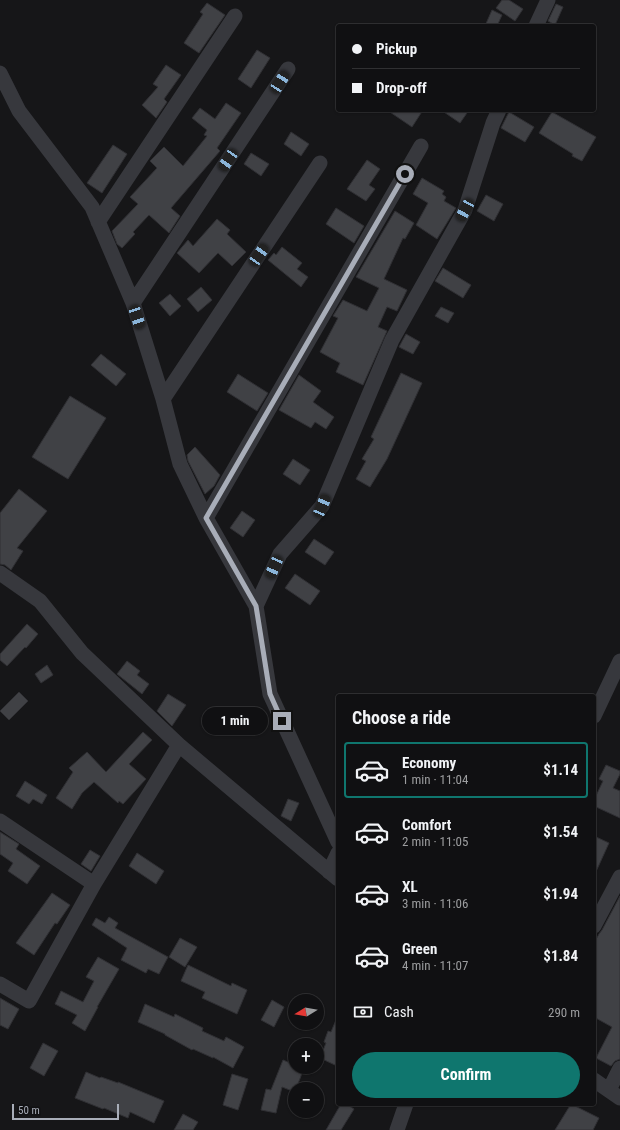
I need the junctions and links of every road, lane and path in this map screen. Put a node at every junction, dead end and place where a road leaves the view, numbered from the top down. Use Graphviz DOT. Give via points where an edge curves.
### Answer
graph roads {
  1 [pos="548,0"];
  2 [pos="235,16"];
  3 [pos="537,24"];
  4 [pos="288,69"];
  5 [pos="0,73"];
  6 [pos="498,112"];
  7 [pos="421,146"];
  8 [pos="320,163"];
  9 [pos="98,222"];
  10 [pos="133,303"];
  11 [pos="163,399"];
  12 [pos="206,518"];
  13 [pos="0,573"];
  14 [pos="256,606"];
  15 [pos="620,661"];
  16 [pos="596,712"];
  17 [pos="179,745"];
  18 [pos="0,821"];
  19 [pos="336,838"];
  20 [pos="336,864"];
  21 [pos="334,876"];
  22 [pos="620,877"];
  23 [pos="94,884"];
  24 [pos="596,922"];
  25 [pos="0,984"];
  26 [pos="620,1068"];
  27 [pos="596,1081"];
  28 [pos="614,1094"];
  29 [pos="405,1106"];
  30 [pos="398,1130"];
  1 -- 3 [label="street"];
  2 -- 9 [label="street"];
  4 -- 10 [label="street"];
  5 -- 9 [label="street" via="19,111 92,207"];
  6 -- 14 [label="street" via="465,210 392,340 322,506 280,554"];
  7 -- 12 [label="street"];
  8 -- 11 [label="street"];
  9 -- 10 [label="street"];
  10 -- 11 [label="street"];
  11 -- 12 [label="street" via="180,464"];
  12 -- 14 [label="street"];
  13 -- 17 [label="street" via="40,601 82,653"];
  14 -- 19 [label="street" via="270,694"];
  15 -- 16 [label="street"];
  17 -- 21 [label="street"];
  17 -- 23 [label="street"];
  18 -- 23 [label="street"];
  20 -- 21 [label="street"];
  22 -- 24 [label="street"];
  23 -- 25 [label="street" via="30,1001"];
  26 -- 28 [label="street"];
  27 -- 28 [label="street"];
  29 -- 30 [label="street"];
}
